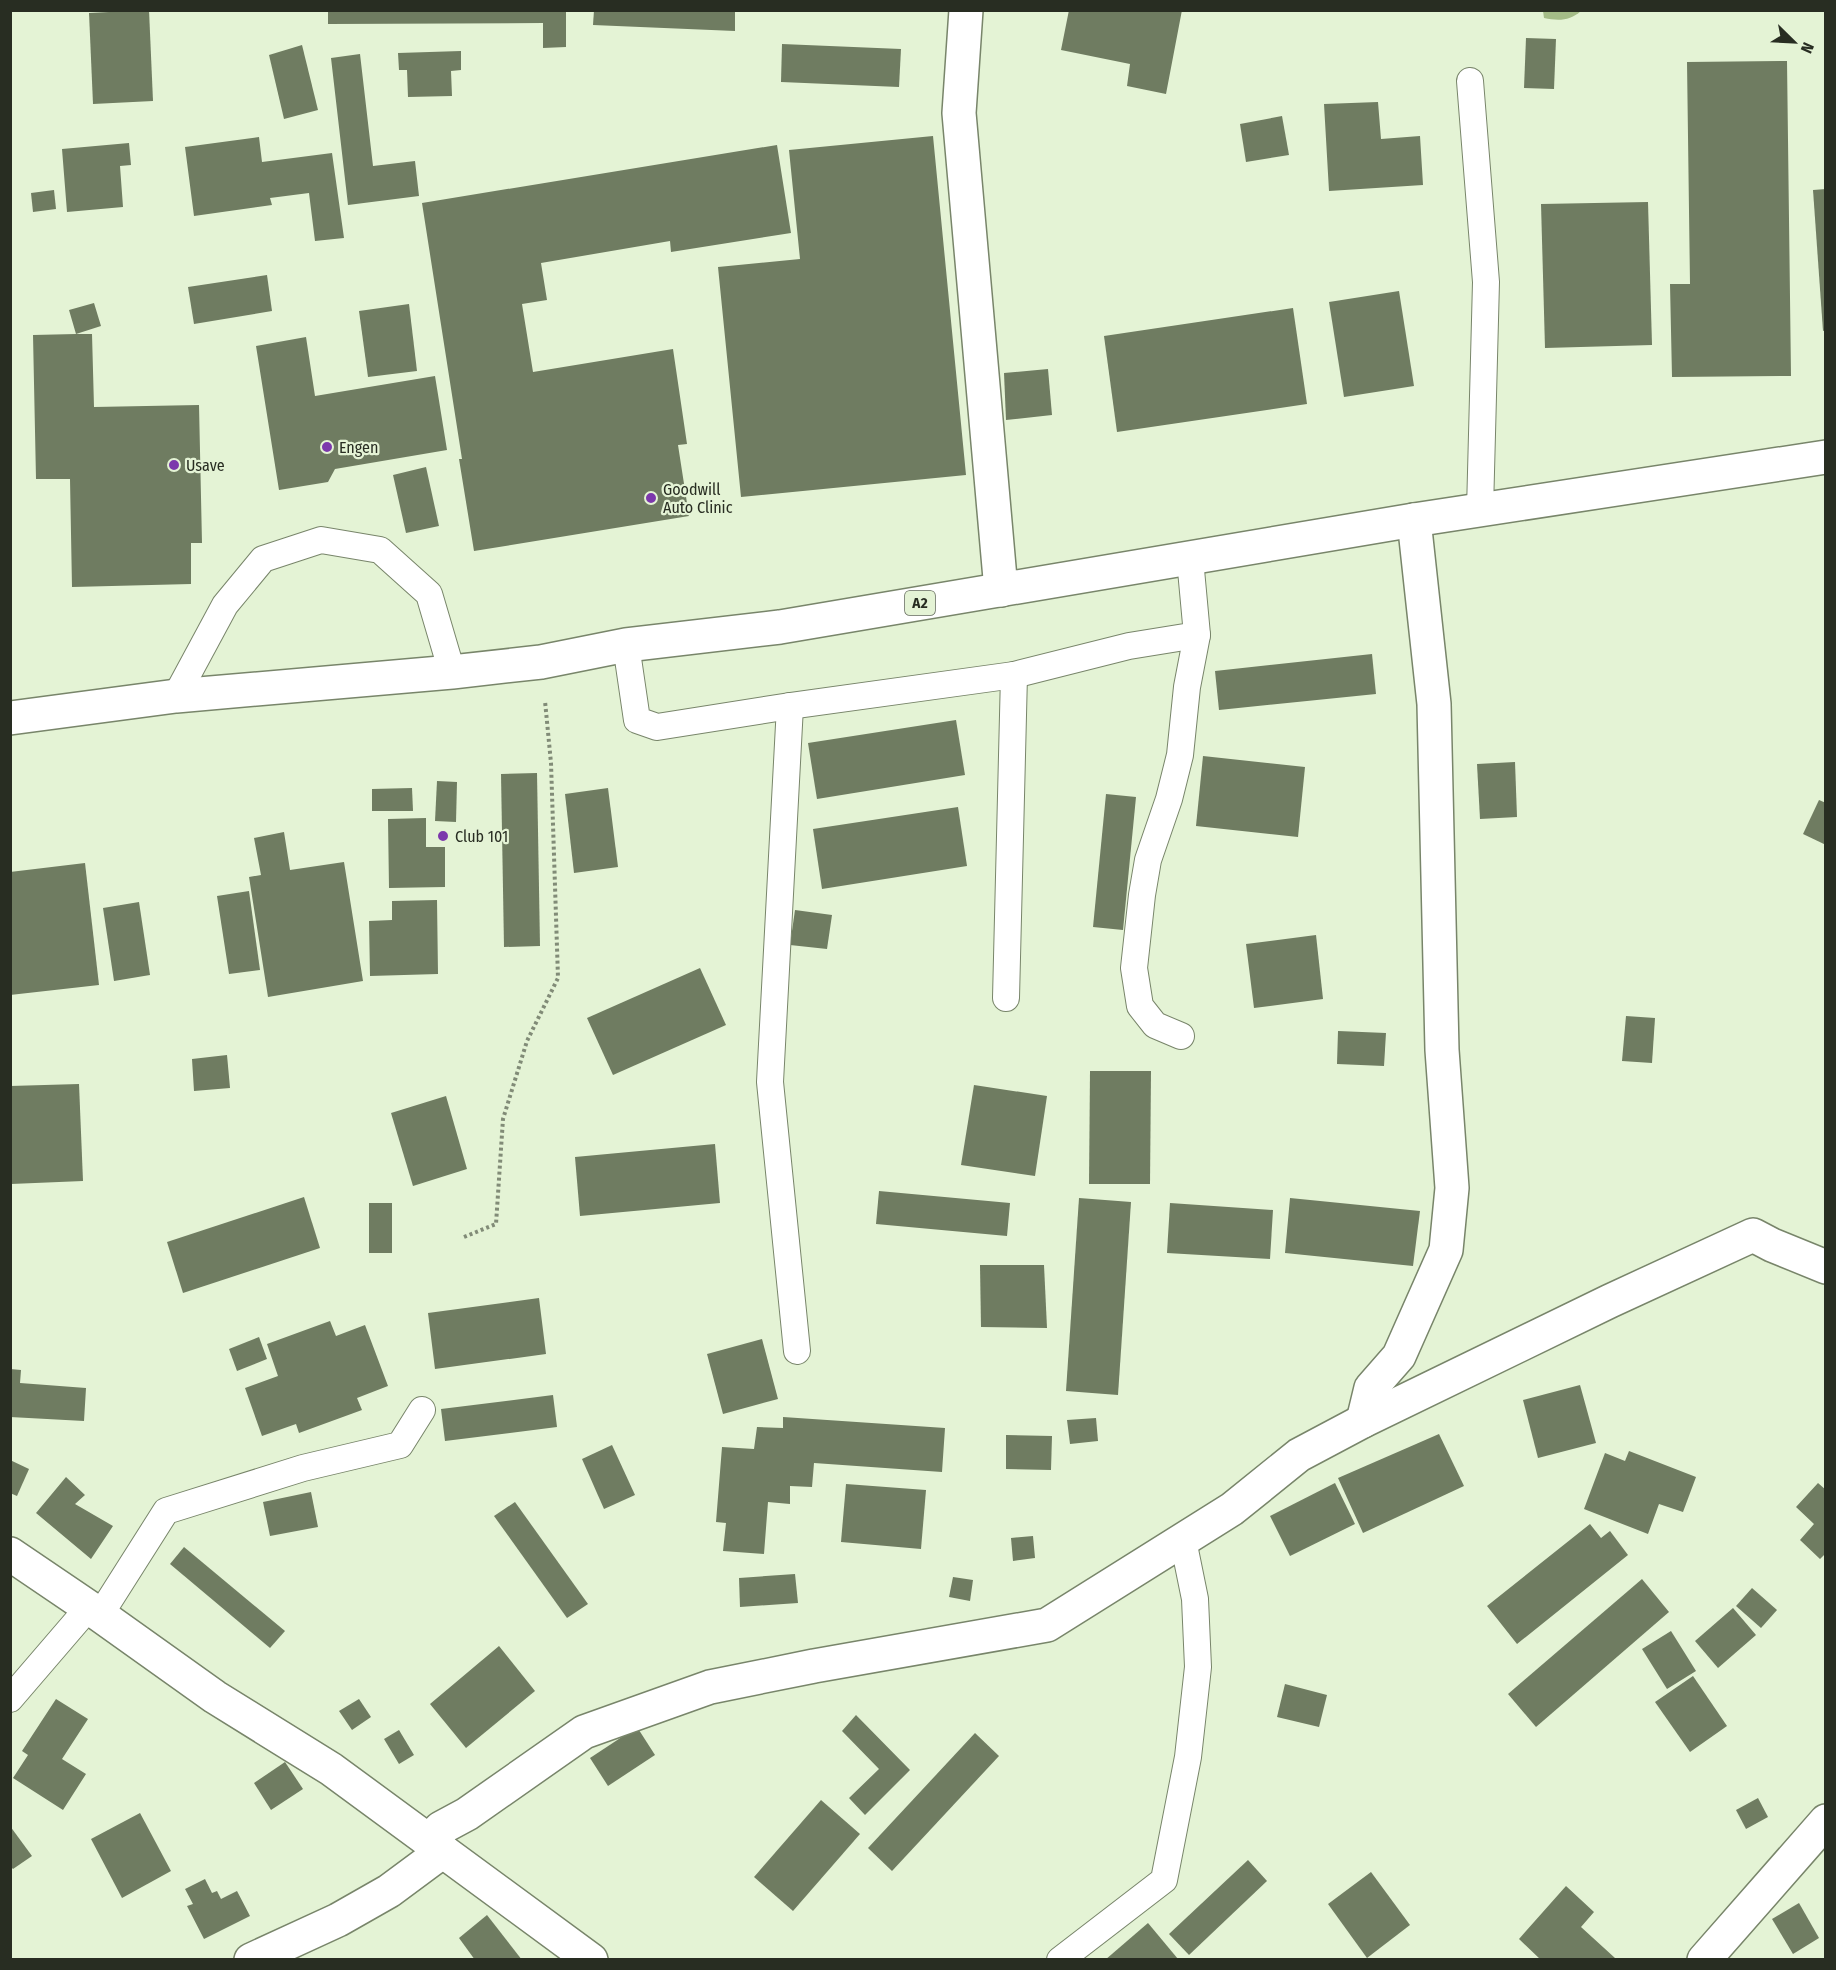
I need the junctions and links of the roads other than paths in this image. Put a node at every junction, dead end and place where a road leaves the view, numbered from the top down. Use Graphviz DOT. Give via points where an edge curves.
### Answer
graph roads {
  1 [pos="966,10"];
  2 [pos="1470,81"];
  3 [pos="1826,457"];
  4 [pos="1480,510"];
  5 [pos="1414,520"];
  6 [pos="1190,559"];
  7 [pos="1001,590"];
  8 [pos="1197,634"];
  9 [pos="626,645"];
  10 [pos="452,672"];
  11 [pos="1014,675"];
  12 [pos="176,696"];
  13 [pos="790,706"];
  14 [pos="10,718"];
  15 [pos="1006,998"];
  16 [pos="1181,1036"];
  17 [pos="1826,1267"];
  18 [pos="797,1351"];
  19 [pos="422,1410"];
  20 [pos="1363,1421"];
  21 [pos="1183,1540"];
  22 [pos="10,1554"];
  23 [pos="95,1611"];
  24 [pos="10,1699"];
  25 [pos="1826,1821"];
  26 [pos="436,1846"];
  27 [pos="251,1959"];
  28 [pos="591,1959"];
  29 [pos="1060,1959"];
  30 [pos="1704,1959"];
  1 -- 7 [label="street" via="959,113"];
  2 -- 4 [label="lane" via="1486,282"];
  3 -- 4 [label="street, A2"];
  4 -- 5 [label="street, A2"];
  5 -- 6 [label="street, A2"];
  5 -- 20 [label="street" via="1434,704 1442,1050 1452,1188 1446,1250 1399,1356 1371,1388"];
  6 -- 7 [label="street, A2"];
  6 -- 8 [label="lane"];
  7 -- 9 [label="street, A2" via="780,627"];
  8 -- 11 [label="lane"];
  8 -- 16 [label="lane" via="1180,755 1148,860 1134,968 1140,1006 1155,1025"];
  9 -- 10 [label="street, A2" via="541,662"];
  9 -- 13 [label="lane" via="637,720 657,727"];
  10 -- 12 [label="street, A2"];
  10 -- 12 [label="lane" via="429,594 380,550 321,540 263,559 225,605"];
  11 -- 13 [label="lane"];
  11 -- 15 [label="lane"];
  12 -- 14 [label="street, A2"];
  13 -- 18 [label="lane" via="770,1082"];
  17 -- 20 [label="street" via="1754,1234"];
  19 -- 23 [label="lane" via="400,1445 303,1468 166,1511"];
  20 -- 21 [label="street" via="1299,1455 1232,1509"];
  21 -- 26 [label="street" via="1047,1625 710,1687 584,1732 441,1828"];
  21 -- 29 [label="lane" via="1195,1599 1198,1667 1188,1757 1164,1880"];
  22 -- 23 [label="street"];
  23 -- 24 [label="lane"];
  23 -- 26 [label="street" via="215,1697 331,1769"];
  25 -- 30 [label="street"];
  26 -- 27 [label="street" via="389,1891 338,1920"];
  26 -- 28 [label="street"];
}
